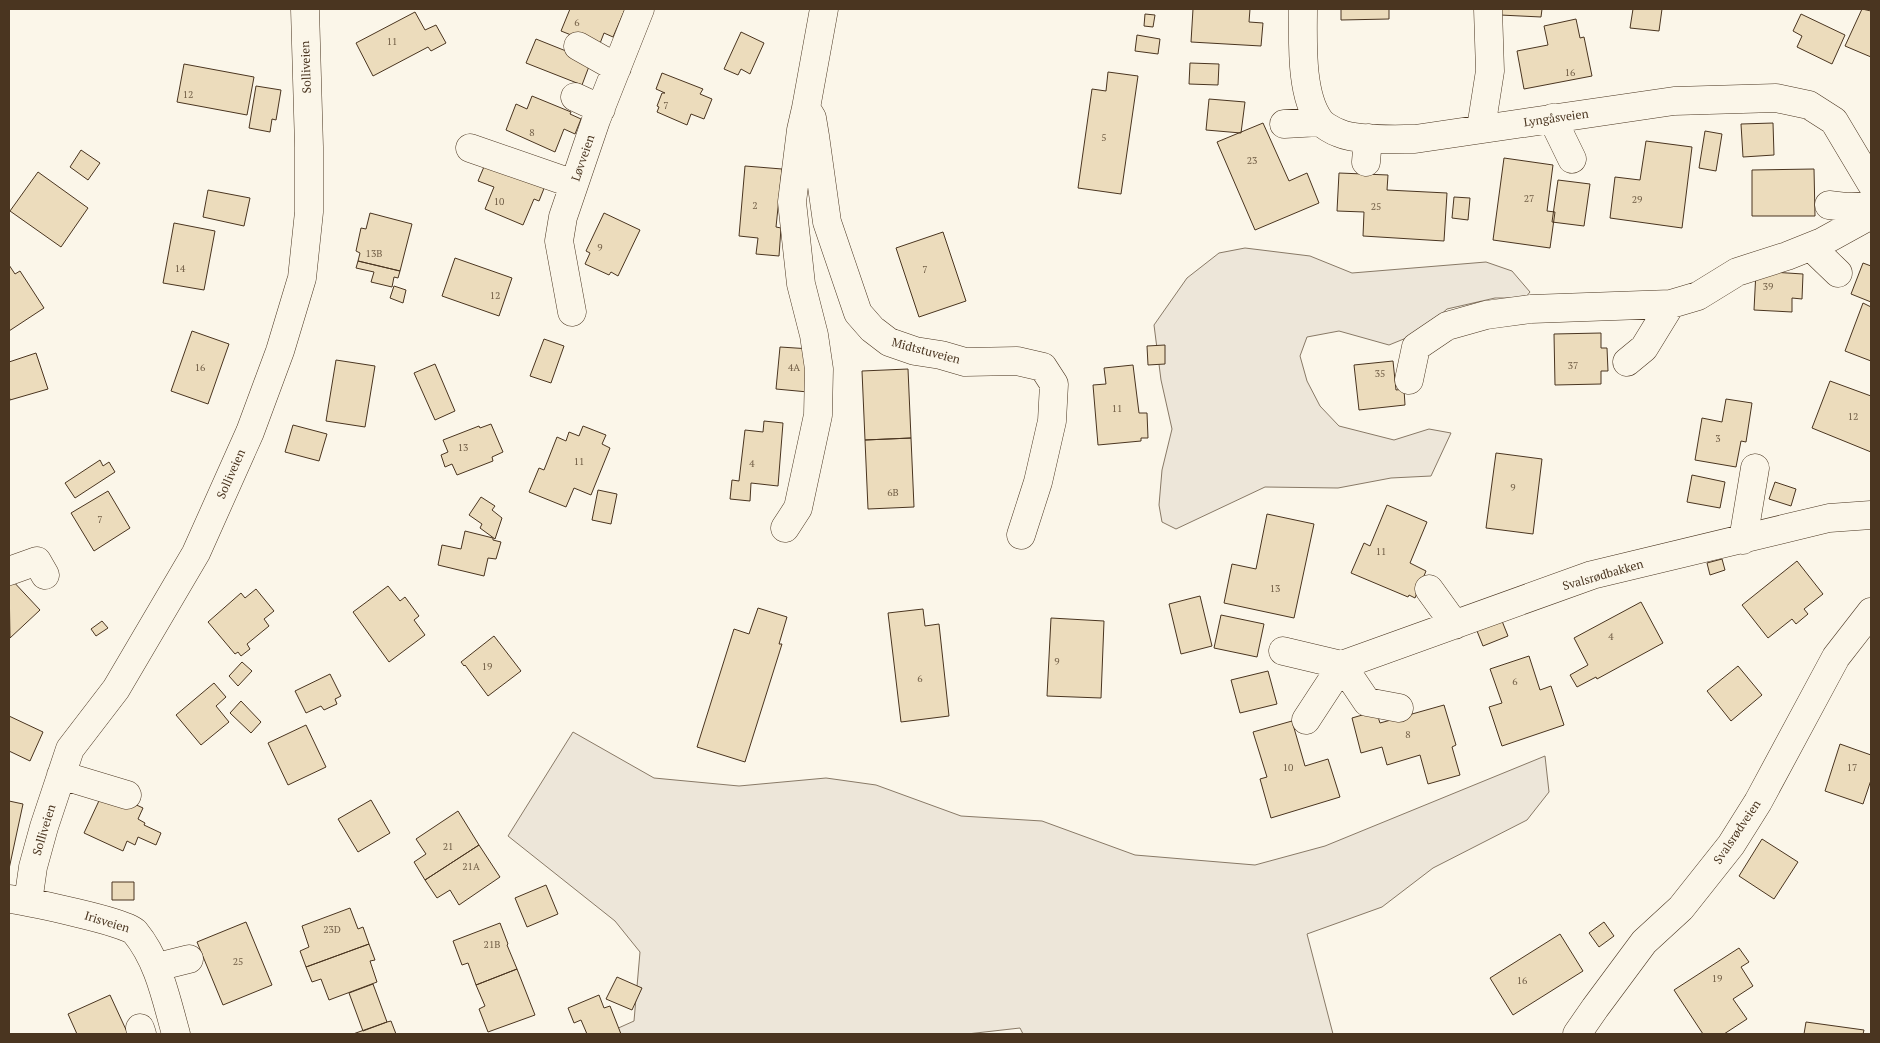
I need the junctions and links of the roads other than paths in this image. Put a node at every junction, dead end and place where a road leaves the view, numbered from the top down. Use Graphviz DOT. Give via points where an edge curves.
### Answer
graph roads {
  1 [pos="305,9"];
  2 [pos="640,9"];
  3 [pos="824,9"];
  4 [pos="1304,9"];
  5 [pos="1488,9"];
  6 [pos="578,46"];
  7 [pos="616,68"];
  8 [pos="575,97"];
  9 [pos="806,108"];
  10 [pos="600,109"];
  11 [pos="1552,118"];
  12 [pos="1320,122"];
  13 [pos="1284,124"];
  14 [pos="1481,128"];
  15 [pos="470,148"];
  16 [pos="1572,159"];
  17 [pos="1871,182"];
  18 [pos="574,184"];
  19 [pos="1829,205"];
  20 [pos="1871,206"];
  21 [pos="1871,215"];
  22 [pos="1811,247"];
  23 [pos="1838,273"];
  24 [pos="1671,304"];
  25 [pos="572,312"];
  26 [pos="1627,362"];
  27 [pos="1409,380"];
  28 [pos="1755,468"];
  29 [pos="1871,515"];
  30 [pos="785,528"];
  31 [pos="1021,535"];
  32 [pos="1743,540"];
  33 [pos="9,571"];
  34 [pos="45,575"];
  35 [pos="1428,589"];
  36 [pos="1871,612"];
  37 [pos="1455,625"];
  38 [pos="1283,651"];
  39 [pos="1342,665"];
  40 [pos="1399,708"];
  41 [pos="1306,720"];
  42 [pos="62,774"];
  43 [pos="127,795"];
  44 [pos="18,900"];
  45 [pos="188,959"];
  46 [pos="157,967"];
  47 [pos="176,1034"];
  48 [pos="1577,1034"];
  1 -- 42 [label="street, Solliveien" via="309,212 302,278 280,351 250,432 196,553 116,689 70,749"];
  2 -- 7 [label="street, Løvveien"];
  3 -- 9 [label="street, Midtstuveien"];
  4 -- 12 [label="street" via="1303,60 1310,102"];
  5 -- 14 [label="street" via="1490,71"];
  6 -- 7 [label="street"];
  7 -- 10 [label="street, Løvveien"];
  8 -- 10 [label="street"];
  9 -- 30 [label="street, Midtstuveien" via="792,202 802,284 819,369 818,415 798,508"];
  9 -- 31 [label="street, Midtstuveien" via="812,118 827,222 862,318 890,342 915,351 965,362 1016,361 1043,367 1054,384 1052,422"];
  10 -- 18 [label="street, Løvveien"];
  11 -- 14 [label="street, Lyngåsveien"];
  11 -- 16 [label="street"];
  11 -- 17 [label="street, Lyngåsveien" via="1674,101 1776,98 1809,105 1834,121"];
  12 -- 13 [label="street"];
  12 -- 14 [label="street, Lyngåsveien" via="1367,150"];
  15 -- 18 [label="street"];
  18 -- 25 [label="street, Løvveien" via="559,241"];
  19 -- 20 [label="street"];
  21 -- 22 [label="street"];
  22 -- 23 [label="street"];
  22 -- 24 [label="street" via="1738,272 1698,296"];
  24 -- 26 [label="street" via="1644,348"];
  24 -- 27 [label="street" via="1531,309 1486,315 1447,326 1416,348"];
  28 -- 32 [label="street"];
  29 -- 32 [label="street, Svalsrødbakken" via="1830,518"];
  32 -- 37 [label="street, Svalsrødbakken" via="1592,575"];
  33 -- 34 [label="street" via="37,561"];
  35 -- 37 [label="street"];
  36 -- 48 [label="street, Svalsrødveien" via="1836,657 1758,802 1731,845 1681,908 1644,942"];
  37 -- 39 [label="street, Svalsrødbakken"];
  38 -- 39 [label="street"];
  39 -- 40 [label="street" via="1367,702"];
  39 -- 41 [label="street"];
  42 -- 43 [label="street"];
  42 -- 44 [label="street, Solliveien" via="35,859"];
  44 -- 46 [label="street, Irisveien" via="134,930"];
  45 -- 46 [label="street"];
  46 -- 47 [label="street, Irisveien"];
}
